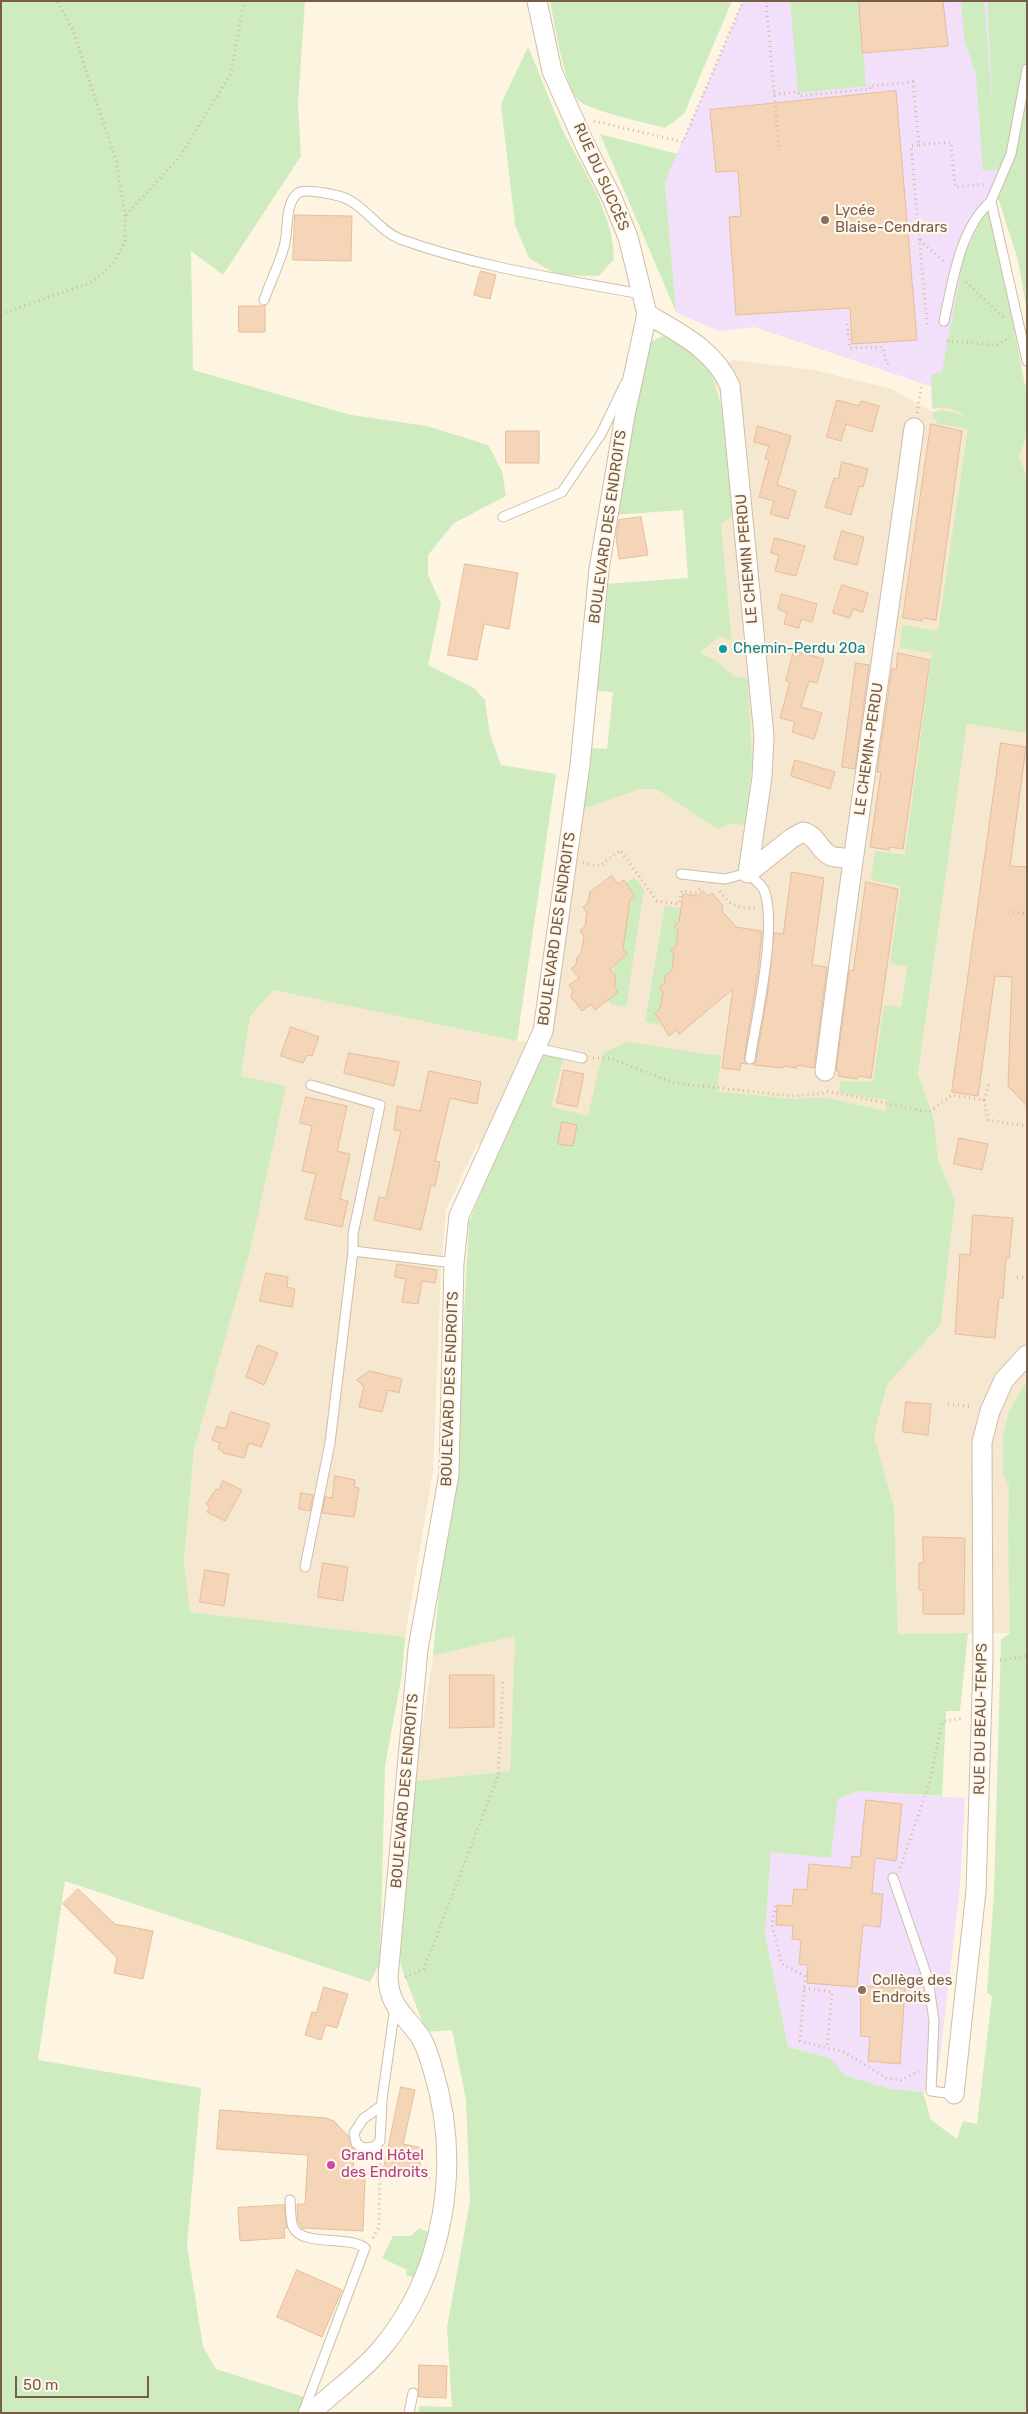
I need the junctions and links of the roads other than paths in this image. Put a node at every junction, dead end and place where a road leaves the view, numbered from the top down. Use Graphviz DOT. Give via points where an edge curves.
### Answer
graph roads {
  1 [pos="537,1"];
  2 [pos="1027,68"];
  3 [pos="991,201"];
  4 [pos="641,294"];
  5 [pos="264,300"];
  6 [pos="647,314"];
  7 [pos="944,321"];
  8 [pos="637,356"];
  9 [pos="1027,361"];
  10 [pos="914,428"];
  11 [pos="503,517"];
  12 [pos="852,859"];
  13 [pos="748,873"];
  14 [pos="681,874"];
  15 [pos="536,1048"];
  16 [pos="582,1058"];
  17 [pos="750,1059"];
  18 [pos="825,1071"];
  19 [pos="310,1085"];
  20 [pos="354,1251"];
  21 [pos="454,1263"];
  22 [pos="1027,1355"];
  23 [pos="305,1567"];
  24 [pos="893,1878"];
  25 [pos="395,2006"];
  26 [pos="954,2094"];
  27 [pos="381,2106"];
  28 [pos="290,2200"];
  29 [pos="413,2393"];
  30 [pos="303,2413"];
  31 [pos="311,2413"];
  32 [pos="409,2413"];
  1 -- 4 [label="street, RUE DU SUCCÈS" via="552,70 628,237"];
  2 -- 3 [label="lane" via="1011,154"];
  3 -- 7 [label="lane" via="975,220 955,272"];
  3 -- 9 [label="lane"];
  4 -- 5 [label="lane" via="492,265 432,249 398,238 349,200 309,190 299,192 291,201 284,247"];
  4 -- 6 [label="street, RUE DU SUCCÈS"];
  6 -- 8 [label="street"];
  6 -- 13 [label="street, LE CHEMIN PERDU" via="693,341 716,361 730,386 764,736 762,777"];
  8 -- 11 [label="lane" via="601,434 562,492"];
  8 -- 15 [label="street, BOULEVARD DES ENDROITS" via="599,569 580,765 542,1031"];
  10 -- 12 [label="street, LE CHEMIN-PERDU"];
  12 -- 13 [label="street" via="831,856 812,836 803,832"];
  12 -- 18 [label="street, LE CHEMIN-PERDU"];
  13 -- 14 [label="lane" via="726,879"];
  13 -- 17 [label="lane" via="764,889 769,938"];
  15 -- 16 [label="lane"];
  15 -- 21 [label="street, BOULEVARD DES ENDROITS" via="459,1216"];
  19 -- 20 [label="lane" via="380,1105 353,1234"];
  20 -- 21 [label="lane"];
  20 -- 23 [label="lane" via="330,1443"];
  21 -- 25 [label="street, BOULEVARD DES ENDROITS" via="449,1474 418,1649 388,1977"];
  22 -- 26 [label="street, RUE DU BEAU-TEMPS" via="1004,1380 990,1411 982,1442 982,1680 976,1891"];
  24 -- 26 [label="lane" via="928,1979 934,2021 931,2090"];
  25 -- 27 [label="lane"];
  25 -- 31 [label="street, BOULEVARD DES ENDROITS" via="420,2038 435,2077 446,2140 447,2179 439,2234 426,2274 402,2320 363,2368"];
  27 -- 27 [label="lane" via="380,2141 374,2147 363,2148 356,2143 354,2133 363,2119"];
  28 -- 30 [label="lane" via="292,2224 298,2233 356,2243 365,2248"];
  29 -- 32 [label="lane"];
}
